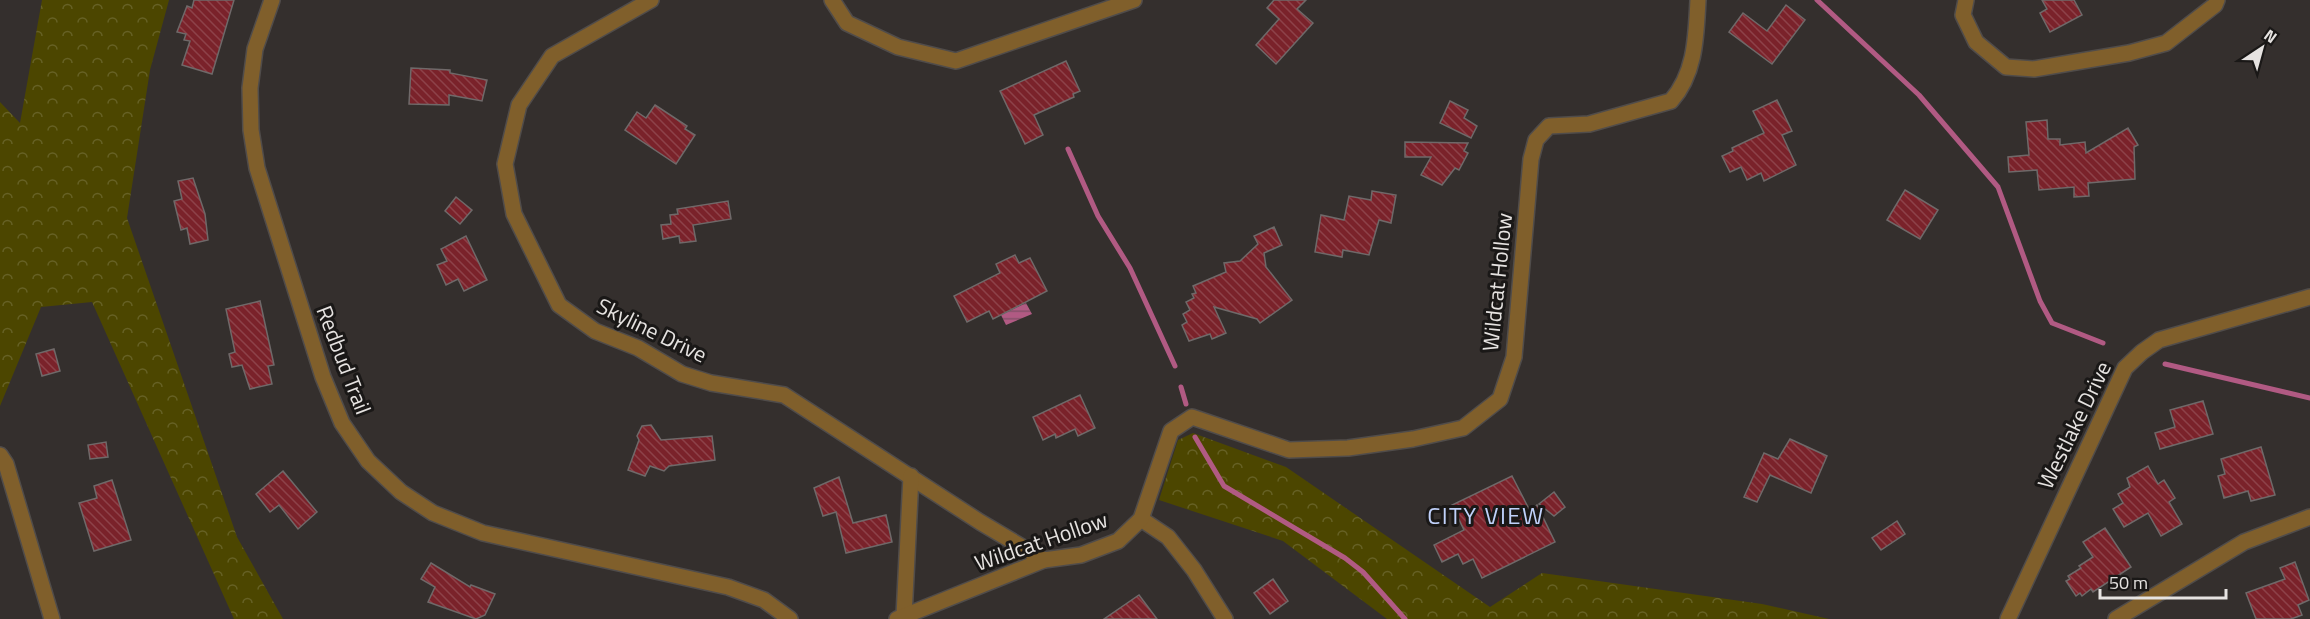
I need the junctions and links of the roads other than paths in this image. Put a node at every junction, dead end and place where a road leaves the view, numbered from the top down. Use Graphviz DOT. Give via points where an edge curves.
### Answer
graph roads {
  1 [pos="272,0"];
  2 [pos="651,0"];
  3 [pos="832,0"];
  4 [pos="1134,0"];
  5 [pos="1698,0"];
  6 [pos="1966,0"];
  7 [pos="2217,0"];
  8 [pos="2310,297"];
  9 [pos="0,455"];
  10 [pos="911,476"];
  11 [pos="2310,517"];
  12 [pos="1141,519"];
  13 [pos="1044,560"];
  14 [pos="900,617"];
  15 [pos="52,619"];
  16 [pos="790,619"];
  17 [pos="1225,619"];
  18 [pos="2009,619"];
  19 [pos="2116,619"];
  1 -- 16 [label="street, Redbud Trail" via="255,49 250,88 257,168 323,377 342,423 368,461 401,492 433,513 483,533 728,587 764,600"];
  2 -- 10 [label="street, Skyline Drive" via="552,56 519,105 505,164 514,214 559,305 595,331 638,348 682,374 784,395"];
  3 -- 4 [label="street" via="847,23 898,47 956,61"];
  5 -- 12 [label="street, Wildcat Hollow" via="1690,66 1680,91 1671,101 1589,124 1549,126 1536,140 1531,159 1514,357 1500,399 1463,428 1348,448 1289,450 1192,417 1171,431"];
  6 -- 7 [label="street" via="1964,15 1976,42 2006,67 2034,69 2166,43"];
  8 -- 18 [label="street, Westlake Drive" via="2159,340 2125,368"];
  9 -- 15 [label="street"];
  10 -- 13 [label="street, Skyline Drive"];
  10 -- 14 [label="street"];
  11 -- 19 [label="street" via="2244,542"];
  12 -- 13 [label="street, Wildcat Hollow" via="1118,541 1081,555"];
  12 -- 17 [label="street" via="1168,537"];
  13 -- 14 [label="street, Wildcat Hollow"];
}
